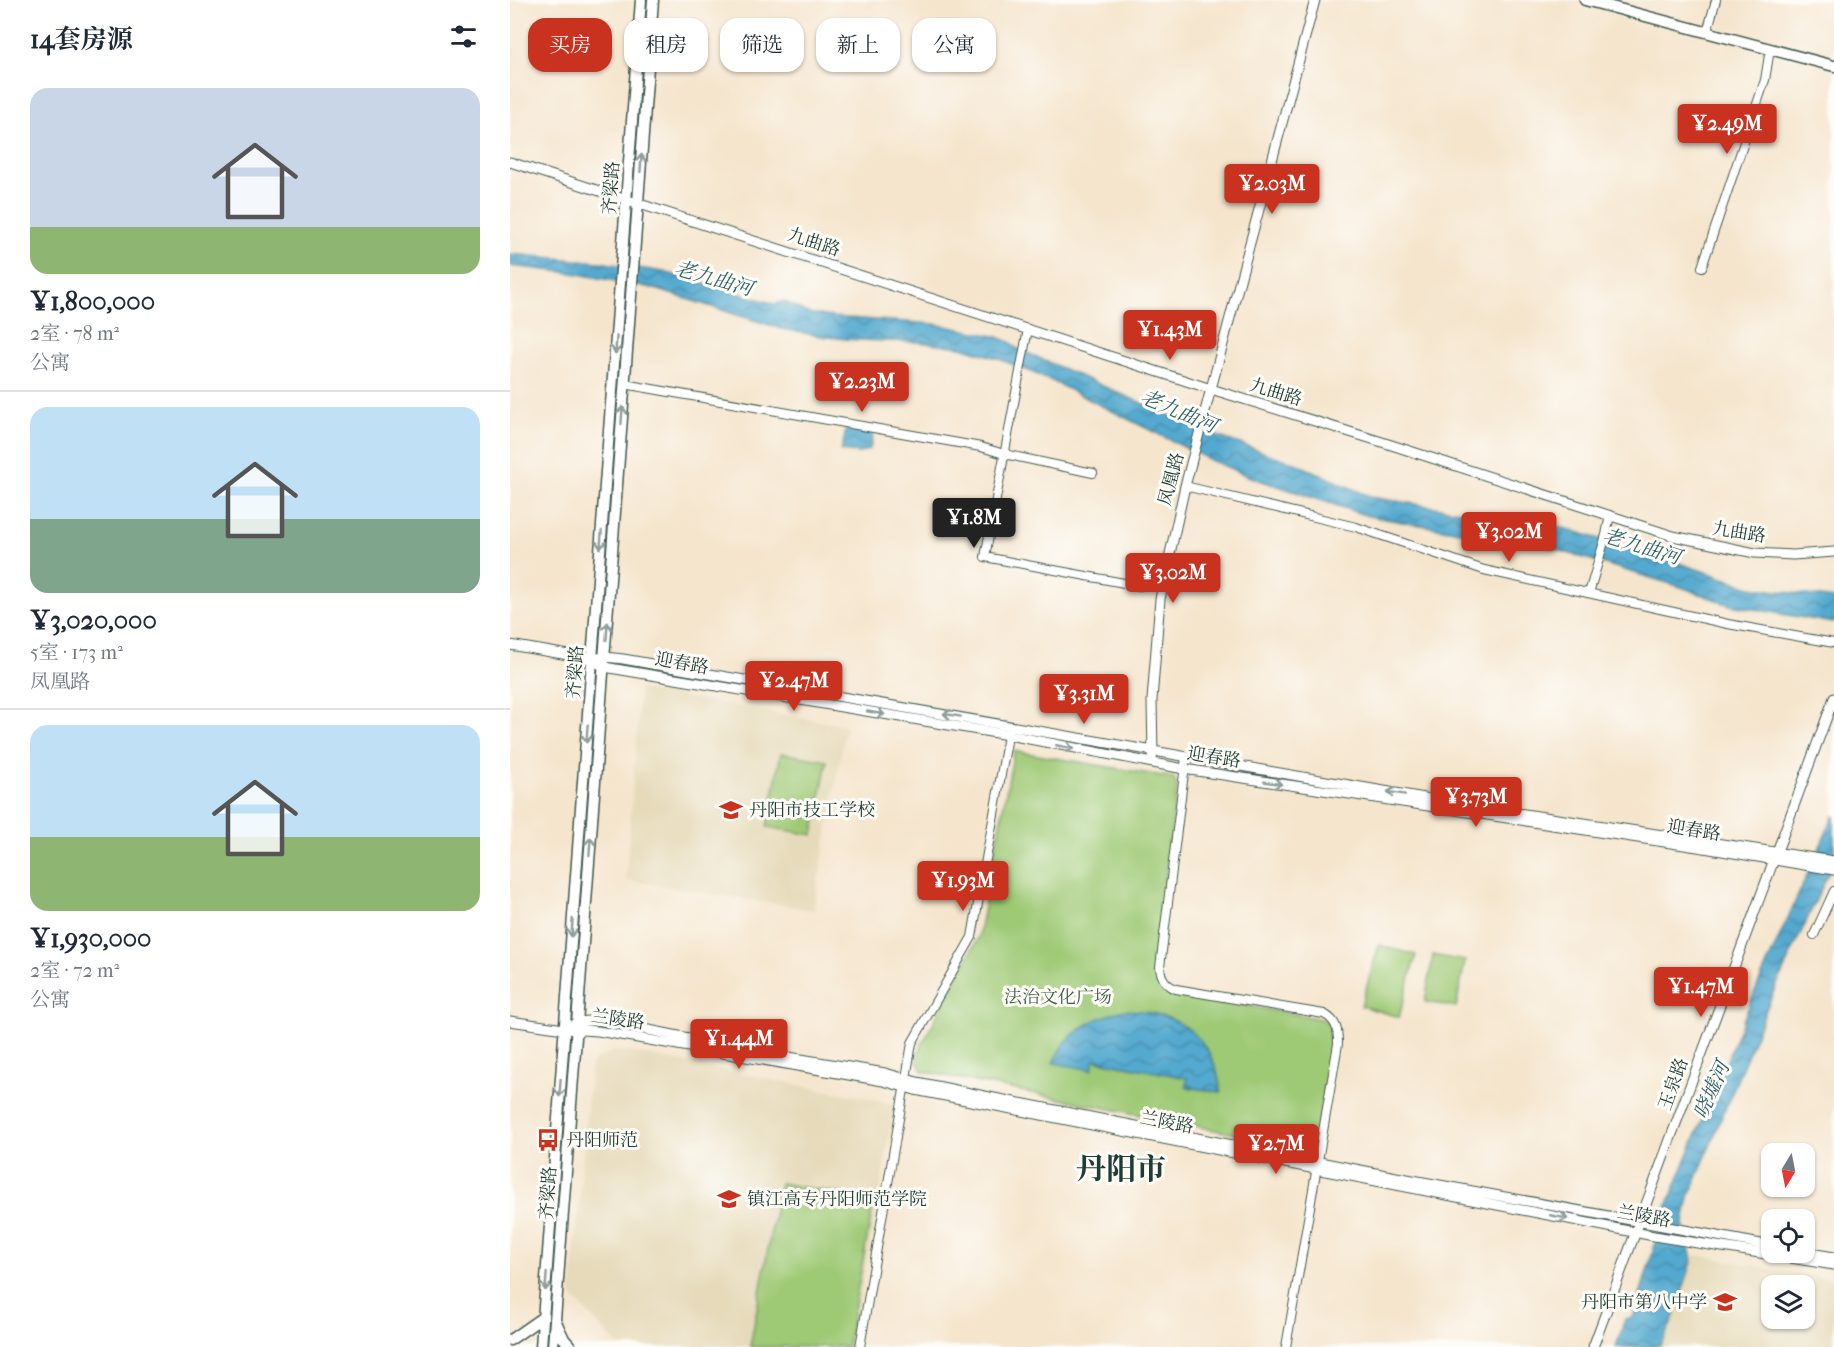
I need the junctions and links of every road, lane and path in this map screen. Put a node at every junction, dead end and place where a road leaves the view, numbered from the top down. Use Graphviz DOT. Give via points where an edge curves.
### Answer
graph roads {
  1 [pos="641,0"];
  2 [pos="653,0"];
  3 [pos="1315,0"];
  4 [pos="1585,0"];
  5 [pos="1716,0"];
  6 [pos="1707,32"];
  7 [pos="1770,49"];
  8 [pos="1834,66"];
  9 [pos="510,162"];
  10 [pos="626,200"];
  11 [pos="638,203"];
  12 [pos="1702,267"];
  13 [pos="1028,329"];
  14 [pos="624,384"];
  15 [pos="1211,389"];
  16 [pos="1004,454"];
  17 [pos="613,455"];
  18 [pos="1094,473"];
  19 [pos="1185,486"];
  20 [pos="1610,515"];
  21 [pos="1834,552"];
  22 [pos="1140,585"];
  23 [pos="1589,593"];
  24 [pos="1834,643"];
  25 [pos="510,645"];
  26 [pos="592,659"];
  27 [pos="604,662"];
  28 [pos="1834,698"];
  29 [pos="1009,730"];
  30 [pos="1153,751"];
  31 [pos="1186,757"];
  32 [pos="1153,764"];
  33 [pos="1184,770"];
  34 [pos="1775,856"];
  35 [pos="1805,861"];
  36 [pos="1834,861"];
  37 [pos="1834,870"];
  38 [pos="1834,891"];
  39 [pos="1814,935"];
  40 [pos="510,1021"];
  41 [pos="577,1026"];
  42 [pos="564,1029"];
  43 [pos="905,1083"];
  44 [pos="1317,1165"];
  45 [pos="1637,1227"];
  46 [pos="1690,1236"];
  47 [pos="1761,1245"];
  48 [pos="1815,1254"];
  49 [pos="1834,1257"];
  50 [pos="1834,1266"];
  51 [pos="543,1317"];
  52 [pos="555,1320"];
  53 [pos="510,1340"];
  54 [pos="541,1347"];
  55 [pos="553,1347"];
  56 [pos="571,1347"];
  57 [pos="860,1347"];
  58 [pos="1286,1347"];
  59 [pos="1593,1347"];
  1 -- 10 [label="main road, 齐梁路"];
  11 -- 2 [label="main road, 齐梁路, one-way"];
  3 -- 15 [label="street, 凤凰路"];
  4 -- 6 [label="main road"];
  5 -- 6 [label="street"];
  6 -- 7 [label="main road"];
  7 -- 8 [label="main road"];
  7 -- 12 [label="street" via="1765,80"];
  9 -- 10 [label="street, 九曲路"];
  10 -- 11 [label="street, 九曲路"];
  10 -- 17 [label="main road, 齐梁路, one-way"];
  11 -- 13 [label="street, 九曲路"];
  11 -- 14 [label="main road, 齐梁路"];
  13 -- 15 [label="street, 九曲路"];
  13 -- 16 [label="street"];
  14 -- 16 [label="street"];
  17 -- 14 [label="main road, 齐梁路, one-way"];
  15 -- 19 [label="street, 凤凰路"];
  15 -- 20 [label="street, 九曲路"];
  16 -- 18 [label="street"];
  16 -- 22 [label="street" via="985,557"];
  17 -- 26 [label="main road, 齐梁路, one-way"];
  27 -- 17 [label="main road, 齐梁路, one-way"];
  19 -- 23 [label="street" via="1356,527 1484,570"];
  19 -- 30 [label="street, 凤凰路" via="1160,599 1152,699"];
  20 -- 21 [label="street, 九曲路" via="1673,536 1755,553"];
  20 -- 23 [label="street"];
  23 -- 24 [label="street"];
  25 -- 26 [label="street, 迎春路"];
  26 -- 27 [label="street, 迎春路"];
  26 -- 42 [label="main road, 齐梁路, one-way"];
  27 -- 29 [label="street, 迎春路"];
  41 -- 27 [label="main road, 齐梁路, one-way"];
  28 -- 34 [label="street, 玉泉路"];
  29 -- 30 [label="street, 迎春路"];
  29 -- 32 [label="street, 迎春路, one-way"];
  29 -- 43 [label="street" via="972,937 912,1043"];
  30 -- 31 [label="street, 迎春路"];
  30 -- 32 [label="street, 凤凰路"];
  31 -- 33 [label="street"];
  34 -- 31 [label="street, 迎春路, one-way"];
  32 -- 33 [label="street, 迎春路"];
  33 -- 34 [label="street, 迎春路, one-way"];
  33 -- 44 [label="street" via="1161,974 1176,989 1324,1014 1336,1024 1338,1044"];
  34 -- 35 [label="street, 迎春路"];
  34 -- 45 [label="street, 玉泉路"];
  35 -- 36 [label="street, 迎春路"];
  35 -- 37 [label="street, 迎春路"];
  38 -- 39 [label="street"];
  40 -- 42 [label="street, 兰陵路"];
  41 -- 42 [label="street, 兰陵路"];
  41 -- 43 [label="street, 兰陵路"];
  41 -- 52 [label="main road, 齐梁路"];
  42 -- 51 [label="main road, 齐梁路, one-way"];
  43 -- 44 [label="street, 兰陵路"];
  43 -- 57 [label="street"];
  44 -- 45 [label="street, 兰陵路"];
  44 -- 58 [label="street"];
  45 -- 46 [label="street, 兰陵路" via="1655,1226"];
  45 -- 46 [label="street, 兰陵路" via="1654,1236"];
  45 -- 59 [label="street, 玉泉路"];
  46 -- 47 [label="street, 兰陵路"];
  46 -- 50 [label="street, 兰陵路"];
  48 -- 49 [label="street"];
  51 -- 53 [label="main road"];
  51 -- 54 [label="main road, 齐梁路"];
  52 -- 55 [label="main road, 齐梁路"];
  52 -- 56 [label="main road"];
}
